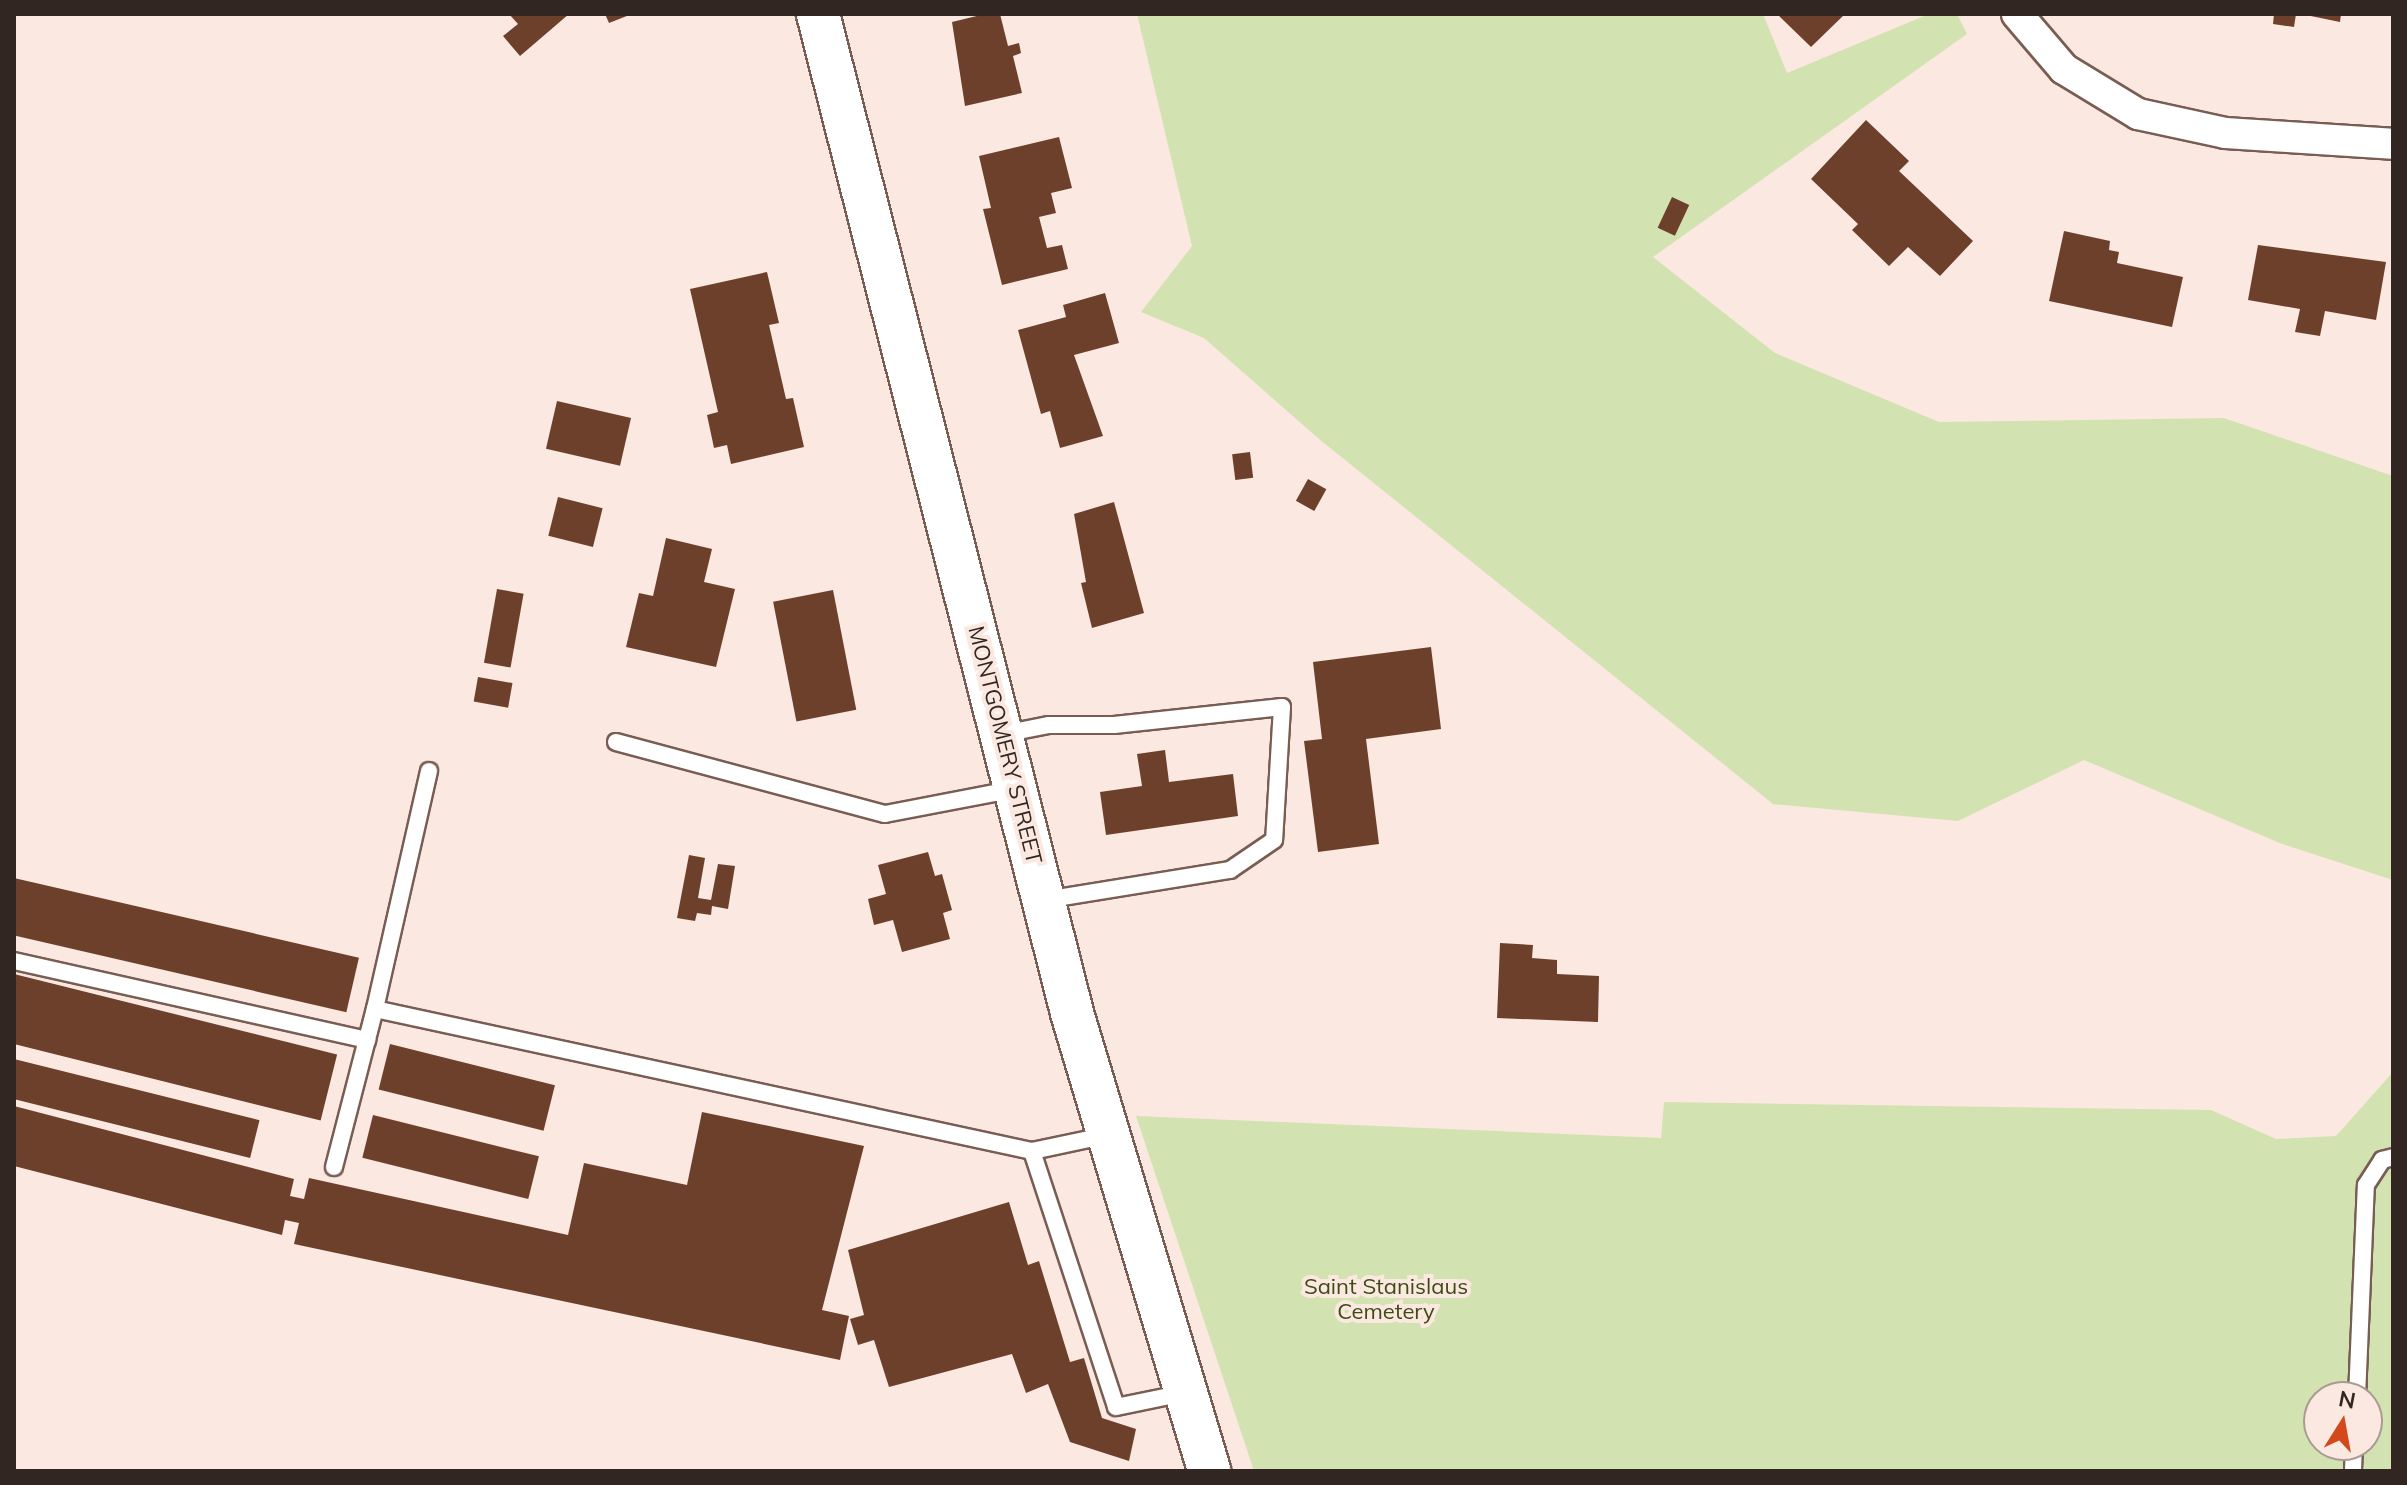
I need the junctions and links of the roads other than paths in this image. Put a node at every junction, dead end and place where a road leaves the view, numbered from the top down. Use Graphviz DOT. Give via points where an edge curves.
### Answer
graph roads {
  1 [pos="818,14"];
  2 [pos="2017,14"];
  3 [pos="2393,144"];
  4 [pos="1003,734"];
  5 [pos="616,742"];
  6 [pos="429,771"];
  7 [pos="1017,789"];
  8 [pos="1044,900"];
  9 [pos="14,961"];
  10 [pos="375,1009"];
  11 [pos="367,1040"];
  12 [pos="1108,1135"];
  13 [pos="1032,1151"];
  14 [pos="2393,1157"];
  15 [pos="334,1167"];
  16 [pos="2358,1381"];
  17 [pos="1186,1393"];
  18 [pos="1209,1471"];
  1 -- 4 [label="main road, MONTGOMERY STREET"];
  2 -- 3 [label="street" via="2064,69 2138,114 2225,133"];
  4 -- 7 [label="main road, MONTGOMERY STREET"];
  4 -- 8 [label="lane" via="1049,725 1114,725 1282,707 1274,840 1230,870"];
  5 -- 7 [label="lane" via="885,814"];
  6 -- 10 [label="lane"];
  7 -- 8 [label="main road, MONTGOMERY STREET"];
  8 -- 12 [label="main road, MONTGOMERY STREET"];
  9 -- 11 [label="lane"];
  10 -- 11 [label="lane"];
  10 -- 13 [label="lane"];
  11 -- 15 [label="lane"];
  12 -- 13 [label="lane"];
  12 -- 17 [label="main road, MONTGOMERY STREET"];
  13 -- 17 [label="lane" via="1116,1407"];
  14 -- 16 [label="lane" via="2382,1160 2366,1185"];
  17 -- 18 [label="main road, MONTGOMERY STREET"];
}
